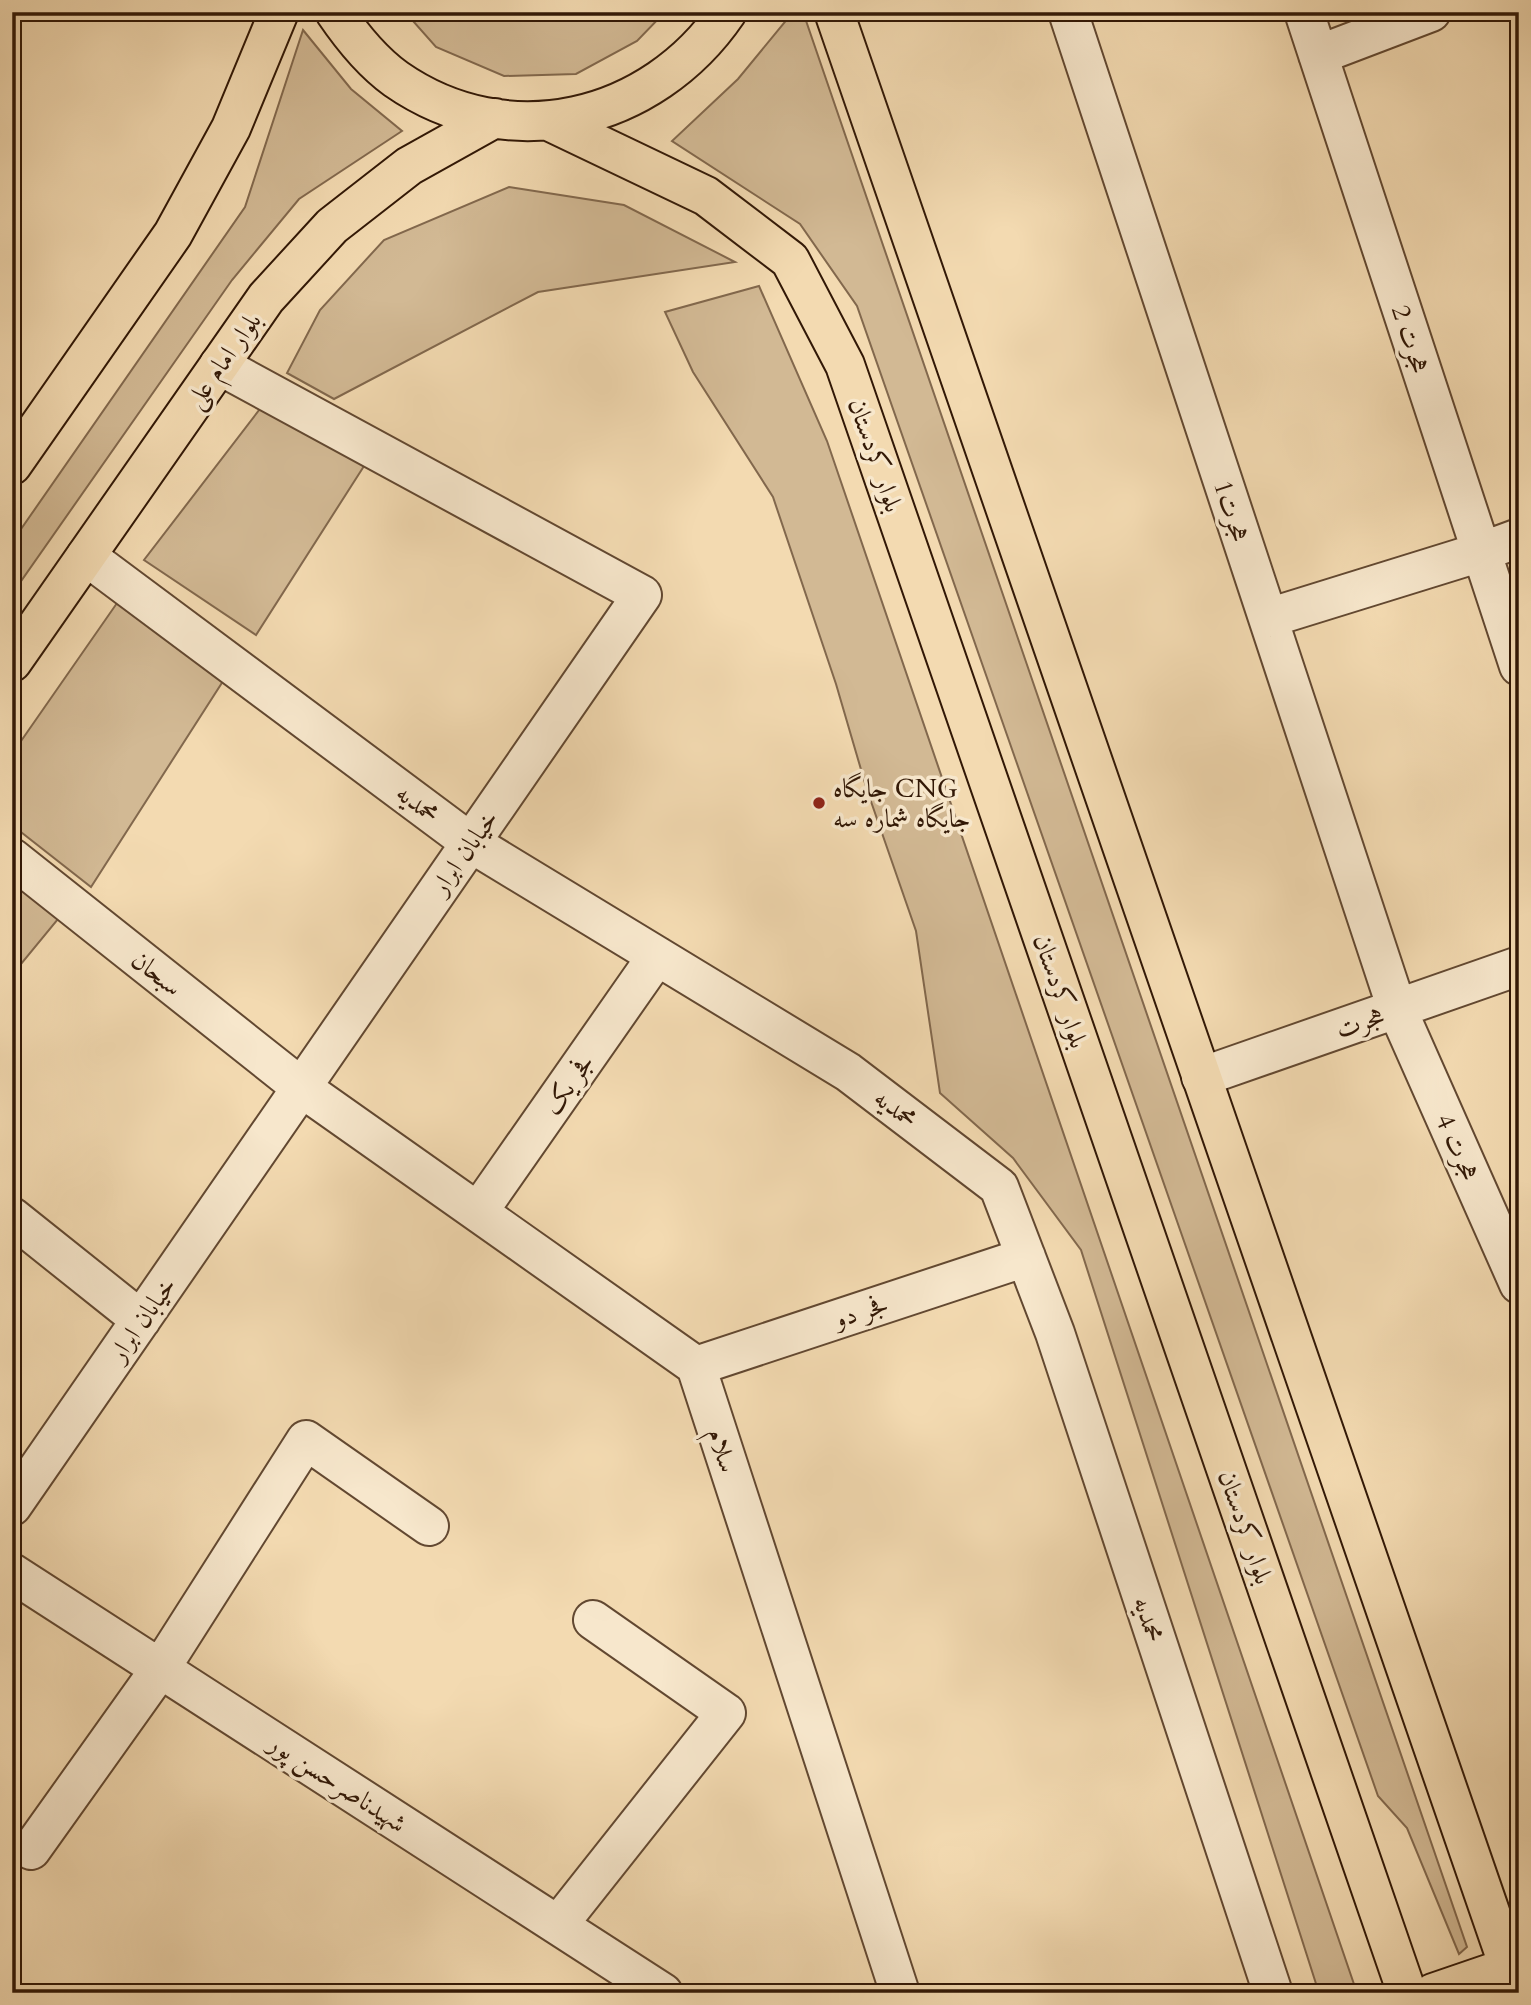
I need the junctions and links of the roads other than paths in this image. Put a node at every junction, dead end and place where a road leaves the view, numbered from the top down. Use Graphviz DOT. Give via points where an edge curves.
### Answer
graph roads {
  1 [pos="279,12"];
  2 [pos="335,12"];
  3 [pos="727,12"];
  4 [pos="834,12"];
  5 [pos="1069,12"];
  6 [pos="1304,12"];
  7 [pos="1431,12"];
  8 [pos="1318,55"];
  9 [pos="495,118"];
  10 [pos="549,121"];
  11 [pos="219,365"];
  12 [pos="18,445"];
  13 [pos="1519,538"];
  14 [pos="1481,552"];
  15 [pos="86,556"];
  16 [pos="1268,618"];
  17 [pos="12,662"];
  18 [pos="1519,666"];
  19 [pos="471,843"];
  20 [pos="12,858"];
  21 [pos="657,956"];
  22 [pos="1519,966"];
  23 [pos="1396,1009"];
  24 [pos="1201,1077"];
  25 [pos="302,1088"];
  26 [pos="478,1212"];
  27 [pos="12,1217"];
  28 [pos="1026,1257"];
  29 [pos="1519,1284"];
  30 [pos="141,1320"];
  31 [pos="696,1366"];
  32 [pos="12,1506"];
  33 [pos="429,1525"];
  34 [pos="12,1573"];
  35 [pos="593,1620"];
  36 [pos="160,1668"];
  37 [pos="32,1850"];
  38 [pos="558,1925"];
  39 [pos="1513,1980"];
  40 [pos="663,1993"];
  41 [pos="900,1993"];
  42 [pos="1273,1993"];
  43 [pos="1407,1993"];
  44 [pos="1433,1993"];
  1 -- 12 [label="main road" via="231,128 173,234"];
  2 -- 9 [label="main road" via="356,42 396,78 443,104"];
  3 -- 10 [label="main road" via="693,55 650,88 601,111"];
  4 -- 24 [label="main road"];
  5 -- 16 [label="street, هجرت1"];
  6 -- 8 [label="street, هجرت 2"];
  7 -- 8 [label="street"];
  8 -- 14 [label="street, هجرت 2"];
  9 -- 10 [label="main road"];
  9 -- 11 [label="main road, بلوار امام علی" via="409,166 332,226 266,298"];
  10 -- 43 [label="main road, بلوار کردستان" via="706,196 790,260 845,365"];
  11 -- 15 [label="main road, بلوار امام علی"];
  11 -- 19 [label="street, خیابان ابرار" via="642,595"];
  13 -- 14 [label="street"];
  14 -- 16 [label="street"];
  14 -- 18 [label="street, هجرت 2"];
  15 -- 17 [label="main road, بلوار امام علی"];
  15 -- 19 [label="street, محمدیه"];
  16 -- 23 [label="street, هجرت1"];
  19 -- 21 [label="street, محمدیه"];
  19 -- 25 [label="street, خیابان ابرار"];
  20 -- 25 [label="street, سبحان"];
  21 -- 26 [label="street, فجر یک"];
  21 -- 28 [label="street, محمدیه" via="848,1072 999,1187"];
  22 -- 23 [label="street, هجرت"];
  23 -- 24 [label="street, هجرت"];
  23 -- 29 [label="street, هجرت 4"];
  24 -- 39 [label="main road"];
  25 -- 26 [label="street"];
  25 -- 30 [label="street, خیابان ابرار"];
  26 -- 31 [label="street"];
  27 -- 30 [label="street"];
  28 -- 31 [label="street, فجر دو"];
  28 -- 42 [label="street, محمدیه"];
  30 -- 32 [label="street, خیابان ابرار"];
  31 -- 41 [label="street, سلام"];
  33 -- 36 [label="street" via="306,1440"];
  34 -- 36 [label="street, شهیدناصرحسن پور"];
  35 -- 38 [label="street" via="726,1713"];
  36 -- 37 [label="street"];
  36 -- 38 [label="street, شهیدناصرحسن پور"];
  38 -- 40 [label="street, شهیدناصرحسن پور"];
  39 -- 44 [label="main road"];
}
